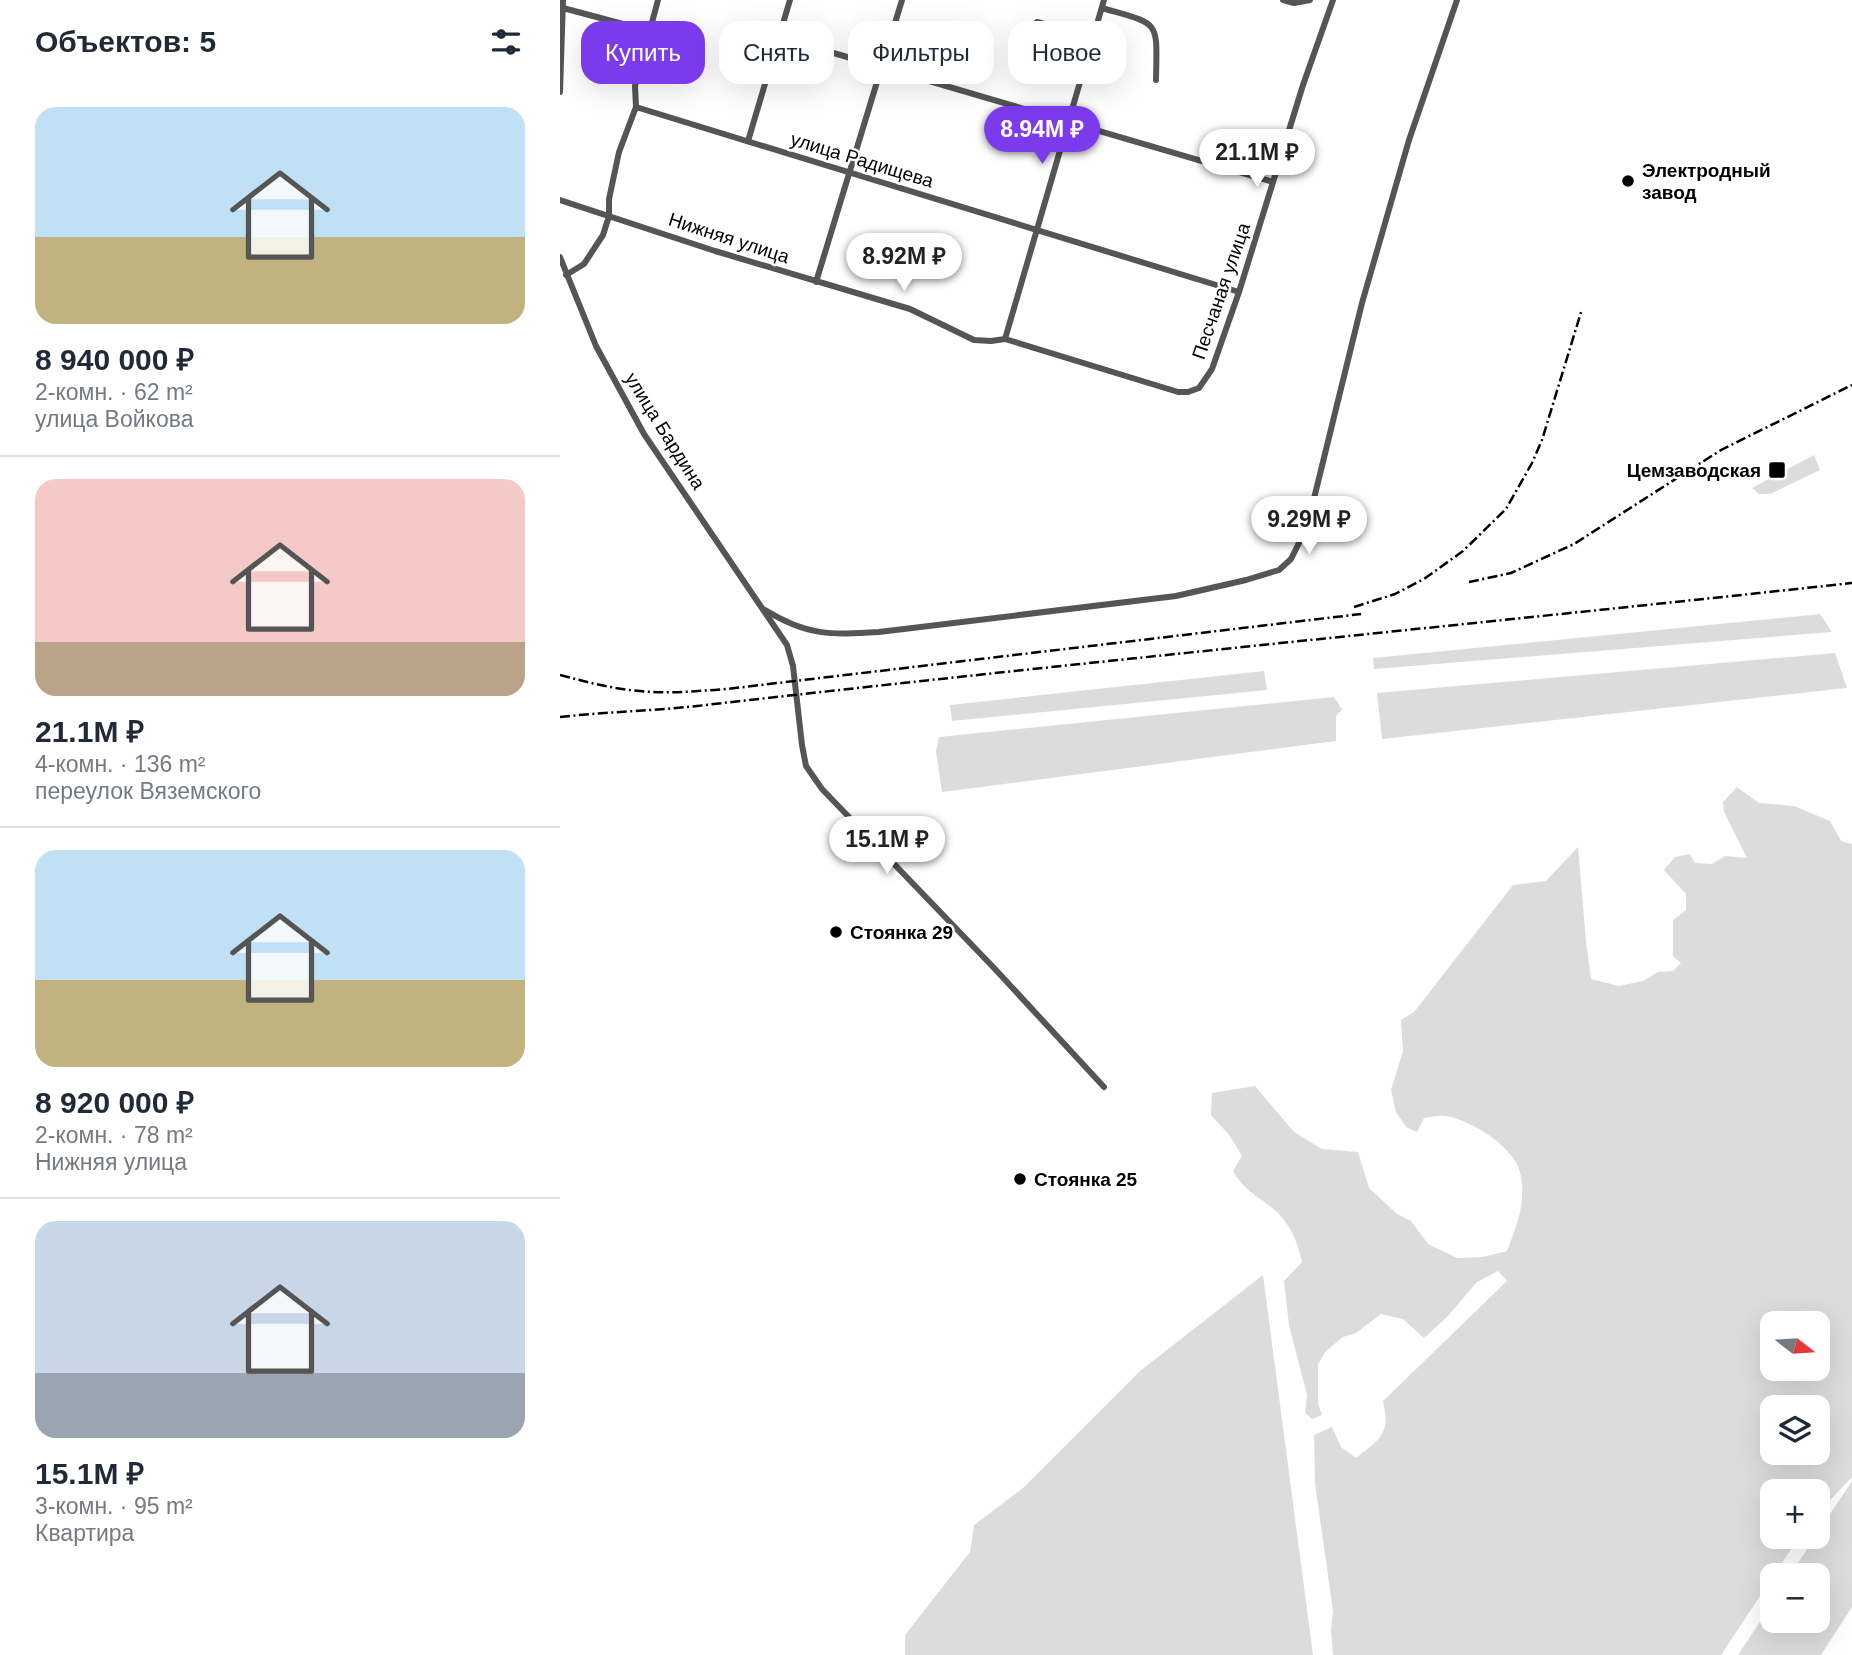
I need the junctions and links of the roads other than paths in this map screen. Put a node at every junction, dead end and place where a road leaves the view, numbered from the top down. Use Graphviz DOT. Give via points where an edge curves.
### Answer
graph roads {
  1 [pos="563,0"];
  2 [pos="658,0"];
  3 [pos="790,0"];
  4 [pos="902,0"];
  5 [pos="1104,0"];
  6 [pos="1283,0"];
  7 [pos="1310,0"];
  8 [pos="1333,0"];
  9 [pos="1457,0"];
  10 [pos="562,8"];
  11 [pos="1102,8"];
  12 [pos="611,21"];
  13 [pos="652,21"];
  14 [pos="784,21"];
  15 [pos="896,21"];
  16 [pos="1098,21"];
  17 [pos="1156,80"];
  18 [pos="636,84"];
  19 [pos="765,84"];
  20 [pos="877,84"];
  21 [pos="940,84"];
  22 [pos="1080,84"];
  23 [pos="560,92"];
  24 [pos="636,107"];
  25 [pos="1069,122"];
  26 [pos="748,141"];
  27 [pos="850,172"];
  28 [pos="1273,182"];
  29 [pos="560,200"];
  30 [pos="609,216"];
  31 [pos="1037,230"];
  32 [pos="560,257"];
  33 [pos="566,275"];
  34 [pos="816,282"];
  35 [pos="1239,292"];
  36 [pos="1005,339"];
  37 [pos="1199,388"];
  38 [pos="765,610"];
  39 [pos="1104,1087"];
  1 -- 10 [label="street"];
  2 -- 13 [label="street"];
  3 -- 14 [label="street"];
  4 -- 15 [label="street"];
  5 -- 11 [label="street"];
  6 -- 7 [label="street"];
  8 -- 28 [label="street, Песчаная улица"];
  9 -- 38 [label="street" via="1409,140 1362,303 1307,527 1291,559 1279,570 1176,596 879,632 814,633 786,624"];
  10 -- 12 [label="street"];
  10 -- 23 [label="street"];
  11 -- 16 [label="street"];
  11 -- 17 [label="street" via="1153,27"];
  18 -- 24 [label="street"];
  19 -- 26 [label="street"];
  20 -- 27 [label="street"];
  21 -- 25 [label="street"];
  22 -- 25 [label="street"];
  24 -- 26 [label="street, улица Радищева"];
  24 -- 30 [label="street" via="620,152"];
  25 -- 28 [label="street"];
  25 -- 31 [label="street"];
  26 -- 27 [label="street, улица Радищева"];
  27 -- 31 [label="street, улица Радищева"];
  27 -- 34 [label="street"];
  28 -- 35 [label="street, Песчаная улица"];
  29 -- 30 [label="street, Нижняя улица"];
  30 -- 33 [label="street" via="594,251"];
  30 -- 34 [label="street, Нижняя улица"];
  31 -- 35 [label="street, улица Радищева"];
  31 -- 36 [label="street"];
  32 -- 33 [label="street, улица Бардина"];
  33 -- 38 [label="street, улица Бардина" via="596,346 644,434"];
  34 -- 36 [label="street, Нижняя улица" via="910,309 974,340"];
  35 -- 37 [label="street, Песчаная улица" via="1212,369"];
  36 -- 37 [label="street, Нижняя улица" via="1178,392"];
  38 -- 39 [label="street, улица Бардина" via="787,645 806,765 822,789"];
}
